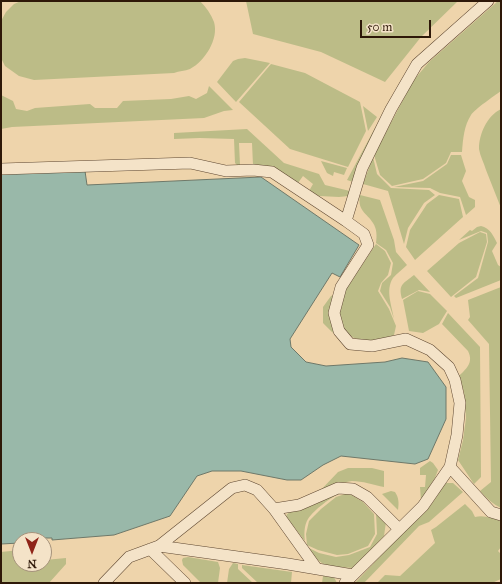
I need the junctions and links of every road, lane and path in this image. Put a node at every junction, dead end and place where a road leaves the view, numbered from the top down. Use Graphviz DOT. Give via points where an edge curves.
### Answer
graph roads {
  1 [pos="488,1"];
  2 [pos="1,169"];
  3 [pos="346,221"];
  4 [pos="450,467"];
  5 [pos="274,510"];
  6 [pos="501,515"];
  7 [pos="399,529"];
  8 [pos="154,548"];
  9 [pos="316,569"];
  10 [pos="353,575"];
  11 [pos="104,583"];
  12 [pos="185,583"];
  13 [pos="345,583"];
  1 -- 3 [label="street" via="417,64 362,168"];
  2 -- 3 [label="street" via="190,163 226,171 272,172"];
  3 -- 4 [label="street" via="364,234 368,245 342,287 334,313 339,331 350,344 372,346 406,339 430,350 449,367 460,403"];
  4 -- 6 [label="street" via="491,512"];
  4 -- 7 [label="street" via="423,506"];
  5 -- 7 [label="street" via="299,505 338,488 354,489 368,497"];
  5 -- 8 [label="street" via="257,490 245,486 232,488"];
  5 -- 9 [label="street"];
  7 -- 10 [label="street"];
  8 -- 9 [label="street"];
  8 -- 11 [label="street" via="128,557"];
  8 -- 12 [label="street"];
  9 -- 10 [label="street"];
  10 -- 13 [label="street"];
}
